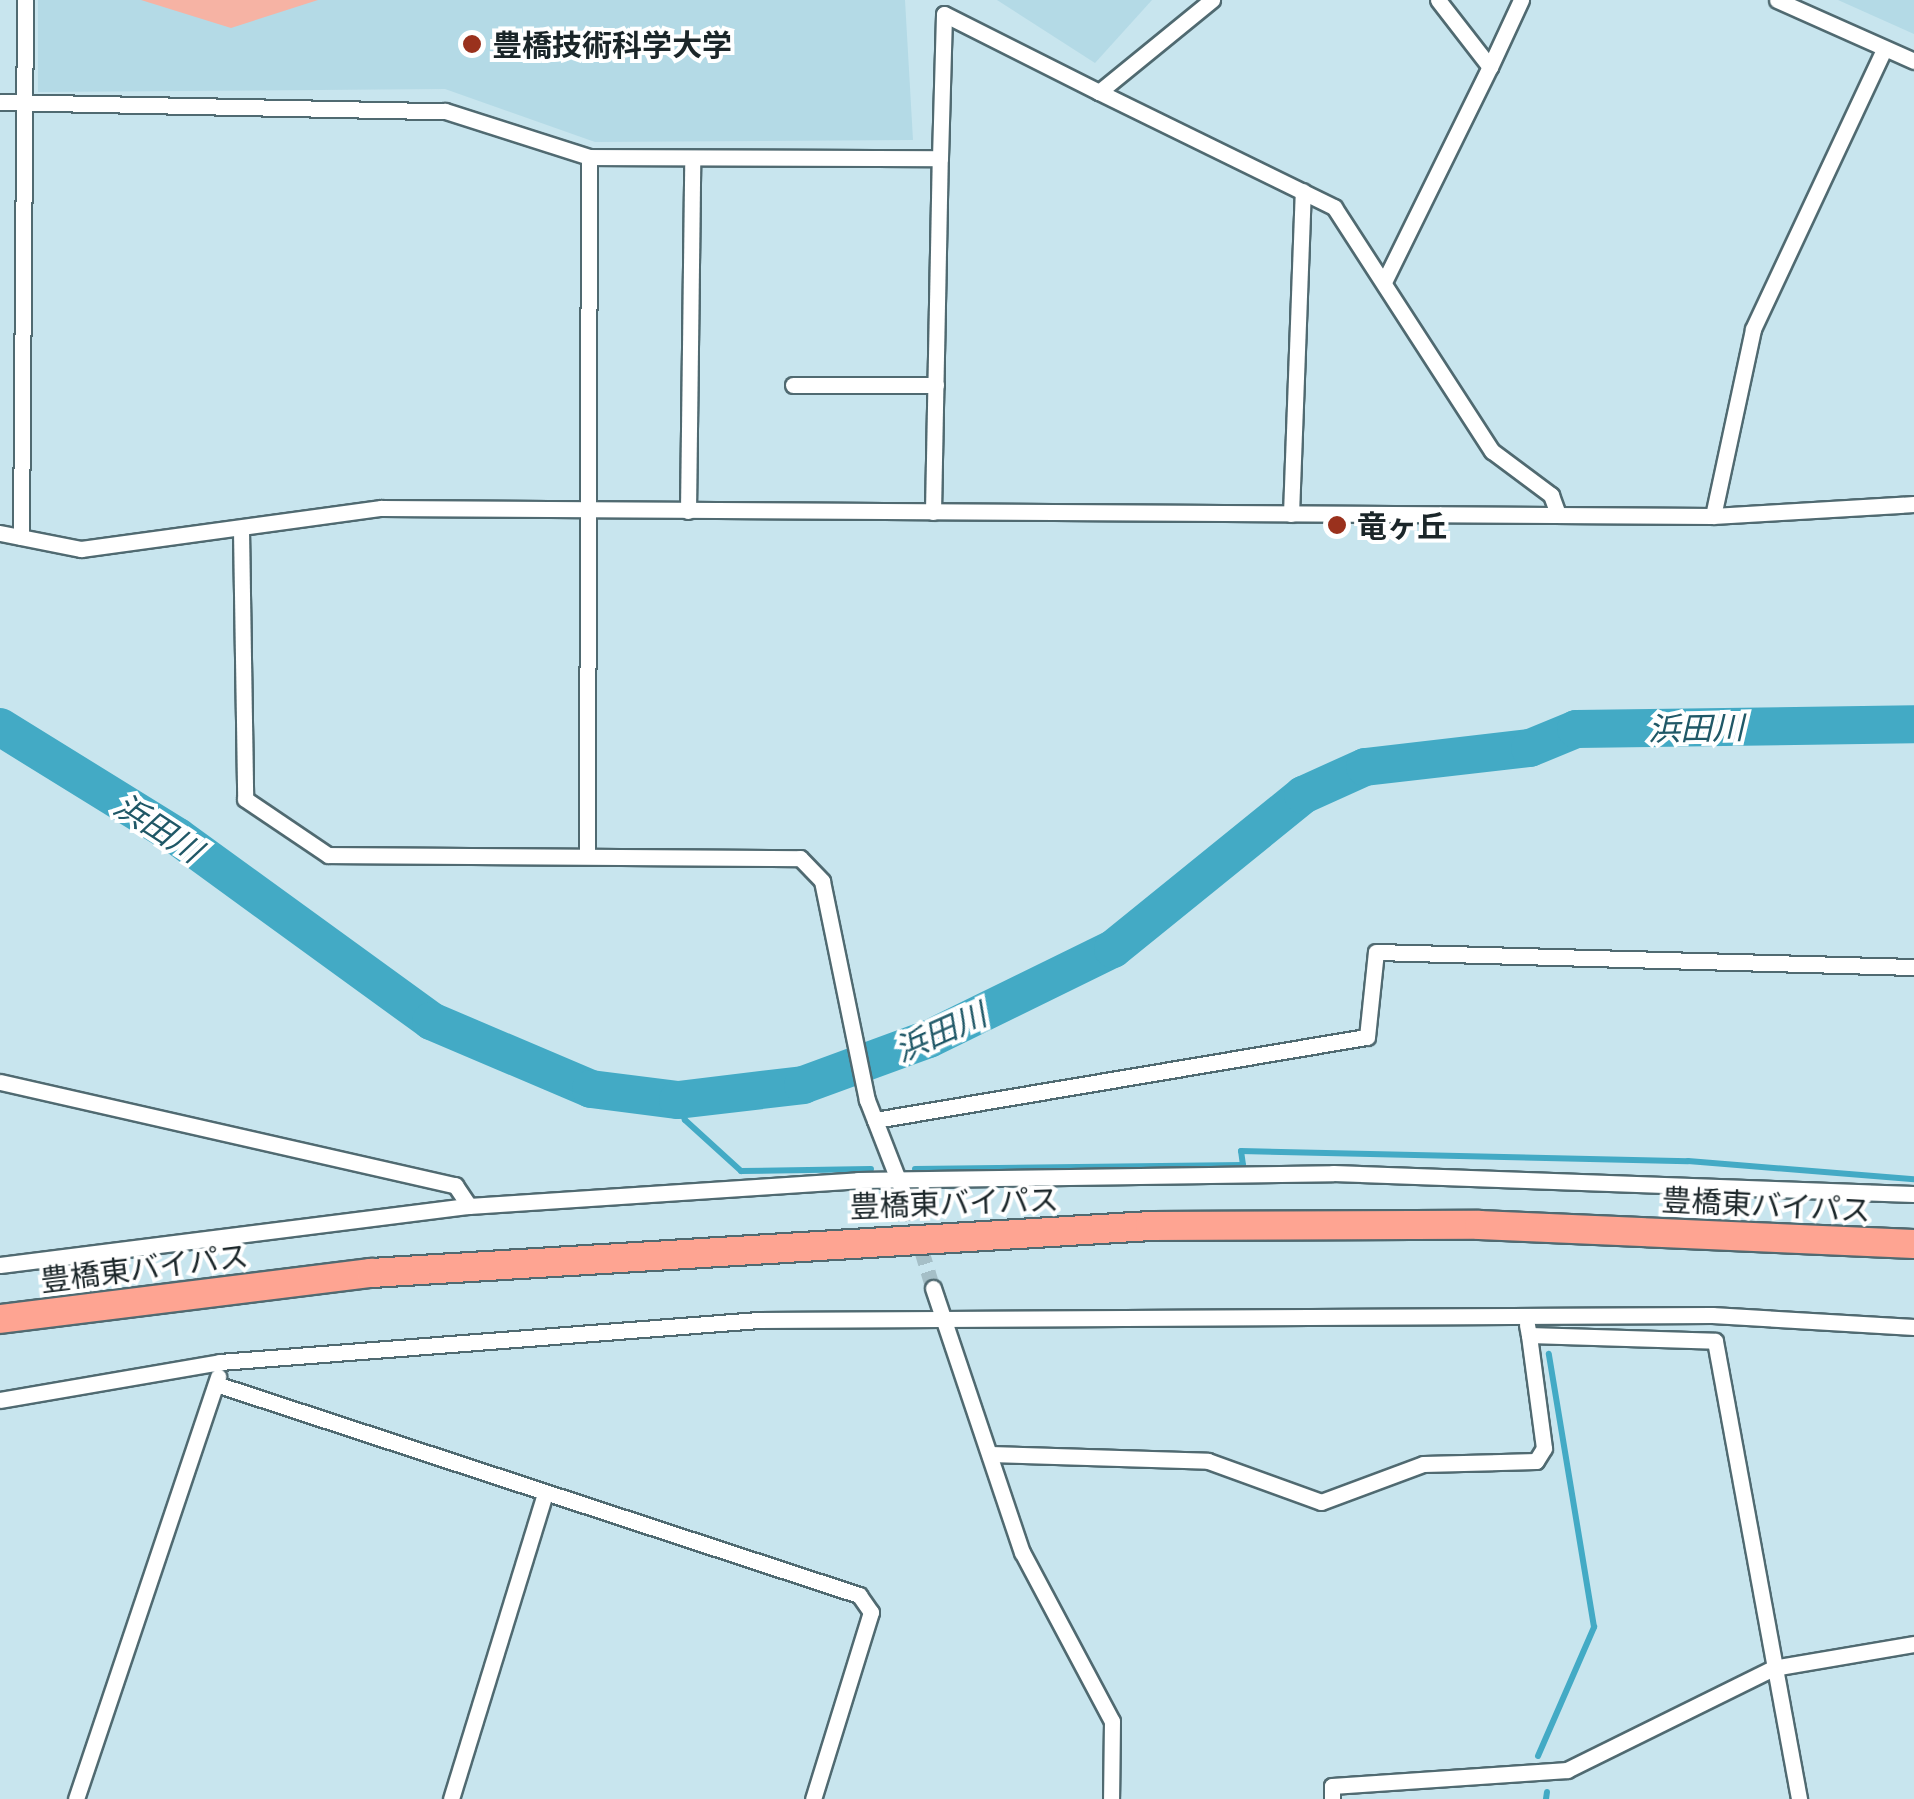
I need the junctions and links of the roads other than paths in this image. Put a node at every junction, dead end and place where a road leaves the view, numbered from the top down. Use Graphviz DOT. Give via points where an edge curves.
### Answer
graph roads {
  1 [pos="24,0"];
  2 [pos="1212,0"];
  3 [pos="1438,0"];
  4 [pos="1521,0"];
  5 [pos="1777,0"];
  6 [pos="1883,52"];
  7 [pos="1914,62"];
  8 [pos="1490,67"];
  9 [pos="1099,92"];
  10 [pos="0,102"];
  11 [pos="24,102"];
  12 [pos="590,157"];
  13 [pos="692,158"];
  14 [pos="940,158"];
  15 [pos="1303,191"];
  16 [pos="1384,282"];
  17 [pos="793,385"];
  18 [pos="936,385"];
  19 [pos="1914,504"];
  20 [pos="589,510"];
  21 [pos="688,510"];
  22 [pos="933,512"];
  23 [pos="1291,514"];
  24 [pos="1558,514"];
  25 [pos="1712,516"];
  26 [pos="241,530"];
  27 [pos="0,533"];
  28 [pos="21,537"];
  29 [pos="587,855"];
  30 [pos="1914,967"];
  31 [pos="0,1082"];
  32 [pos="875,1120"];
  33 [pos="899,1180"];
  34 [pos="1914,1194"];
  35 [pos="908,1205"];
  36 [pos="469,1206"];
  37 [pos="1914,1244"];
  38 [pos="0,1266"];
  39 [pos="933,1288"];
  40 [pos="1525,1314"];
  41 [pos="0,1319"];
  42 [pos="946,1323"];
  43 [pos="1914,1327"];
  44 [pos="1529,1335"];
  45 [pos="220,1362"];
  46 [pos="216,1384"];
  47 [pos="0,1400"];
  48 [pos="990,1454"];
  49 [pos="545,1493"];
  50 [pos="1914,1644"];
  51 [pos="1773,1668"];
  52 [pos="76,1799"];
  53 [pos="451,1799"];
  54 [pos="813,1799"];
  55 [pos="1111,1799"];
  56 [pos="1332,1799"];
  57 [pos="1799,1799"];
  1 -- 11 [label="street"];
  2 -- 9 [label="street"];
  3 -- 8 [label="street"];
  4 -- 8 [label="street"];
  5 -- 6 [label="street"];
  6 -- 7 [label="street"];
  6 -- 25 [label="street" via="1753,329"];
  8 -- 16 [label="street"];
  9 -- 14 [label="street" via="944,14"];
  9 -- 15 [label="street"];
  10 -- 11 [label="street"];
  11 -- 12 [label="street" via="446,111"];
  11 -- 28 [label="street"];
  12 -- 13 [label="street"];
  12 -- 20 [label="street"];
  13 -- 14 [label="street"];
  13 -- 21 [label="street"];
  14 -- 18 [label="street"];
  15 -- 16 [label="street" via="1334,207"];
  15 -- 23 [label="street"];
  16 -- 24 [label="street" via="1492,451 1551,495"];
  17 -- 18 [label="street"];
  18 -- 22 [label="street"];
  19 -- 25 [label="street"];
  20 -- 21 [label="street"];
  20 -- 26 [label="street" via="381,508"];
  20 -- 29 [label="street"];
  21 -- 22 [label="street"];
  22 -- 23 [label="street"];
  23 -- 24 [label="street"];
  24 -- 25 [label="street"];
  26 -- 28 [label="street" via="82,548"];
  26 -- 29 [label="street" via="245,799 328,855"];
  27 -- 28 [label="street"];
  29 -- 32 [label="street" via="800,858 816,868"];
  30 -- 32 [label="street" via="1376,952 1367,1037"];
  31 -- 36 [label="street" via="455,1185"];
  32 -- 33 [label="street"];
  33 -- 34 [label="street" via="1333,1172"];
  33 -- 35 [label="street"];
  33 -- 36 [label="street"];
  36 -- 38 [label="street"];
  37 -- 41 [label="highway, 豊橋東バイパス" via="1479,1224 1110,1228 371,1273"];
  39 -- 42 [label="street"];
  40 -- 42 [label="street"];
  40 -- 43 [label="street"];
  40 -- 44 [label="street"];
  42 -- 45 [label="street" via="758,1320"];
  42 -- 48 [label="street"];
  44 -- 48 [label="street" via="1544,1448 1536,1461 1424,1464 1320,1502 1208,1460"];
  44 -- 51 [label="street" via="1715,1341"];
  45 -- 46 [label="street"];
  45 -- 47 [label="street"];
  46 -- 49 [label="street"];
  46 -- 52 [label="street"];
  48 -- 55 [label="street" via="1022,1552 1112,1721"];
  49 -- 53 [label="street"];
  49 -- 54 [label="street" via="868,1602"];
  50 -- 51 [label="street"];
  51 -- 56 [label="street" via="1567,1770 1332,1786"];
  51 -- 57 [label="street"];
}
